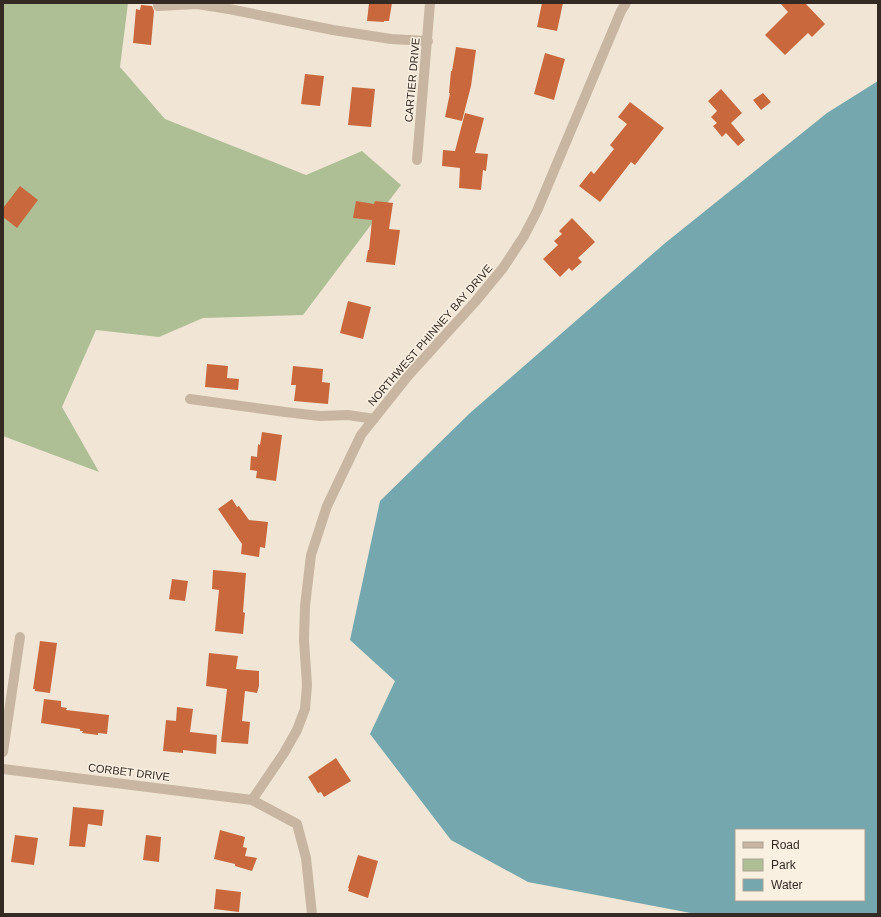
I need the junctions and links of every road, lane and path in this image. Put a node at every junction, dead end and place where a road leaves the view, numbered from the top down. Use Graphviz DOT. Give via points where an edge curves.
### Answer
graph roads {
  1 [pos="430,3"];
  2 [pos="626,3"];
  3 [pos="158,6"];
  4 [pos="428,42"];
  5 [pos="417,160"];
  6 [pos="190,399"];
  7 [pos="374,419"];
  8 [pos="20,637"];
  9 [pos="3,752"];
  10 [pos="3,768"];
  11 [pos="252,800"];
  12 [pos="312,914"];
  1 -- 4 [label="street, CARTIER DRIVE"];
  2 -- 7 [label="street, NORTHWEST PHINNEY BAY DRIVE" via="538,211 524,236 504,268 408,376"];
  3 -- 4 [label="street" via="196,4 333,30"];
  4 -- 5 [label="street, CARTIER DRIVE"];
  6 -- 7 [label="street" via="320,416 348,415"];
  7 -- 11 [label="street, NORTHWEST PHINNEY BAY DRIVE" via="361,435 328,506 311,556 305,606 304,640 308,685 305,709 284,753"];
  8 -- 9 [label="street"];
  10 -- 11 [label="street, CORBET DRIVE"];
  11 -- 12 [label="street" via="297,824 306,858"];
}
